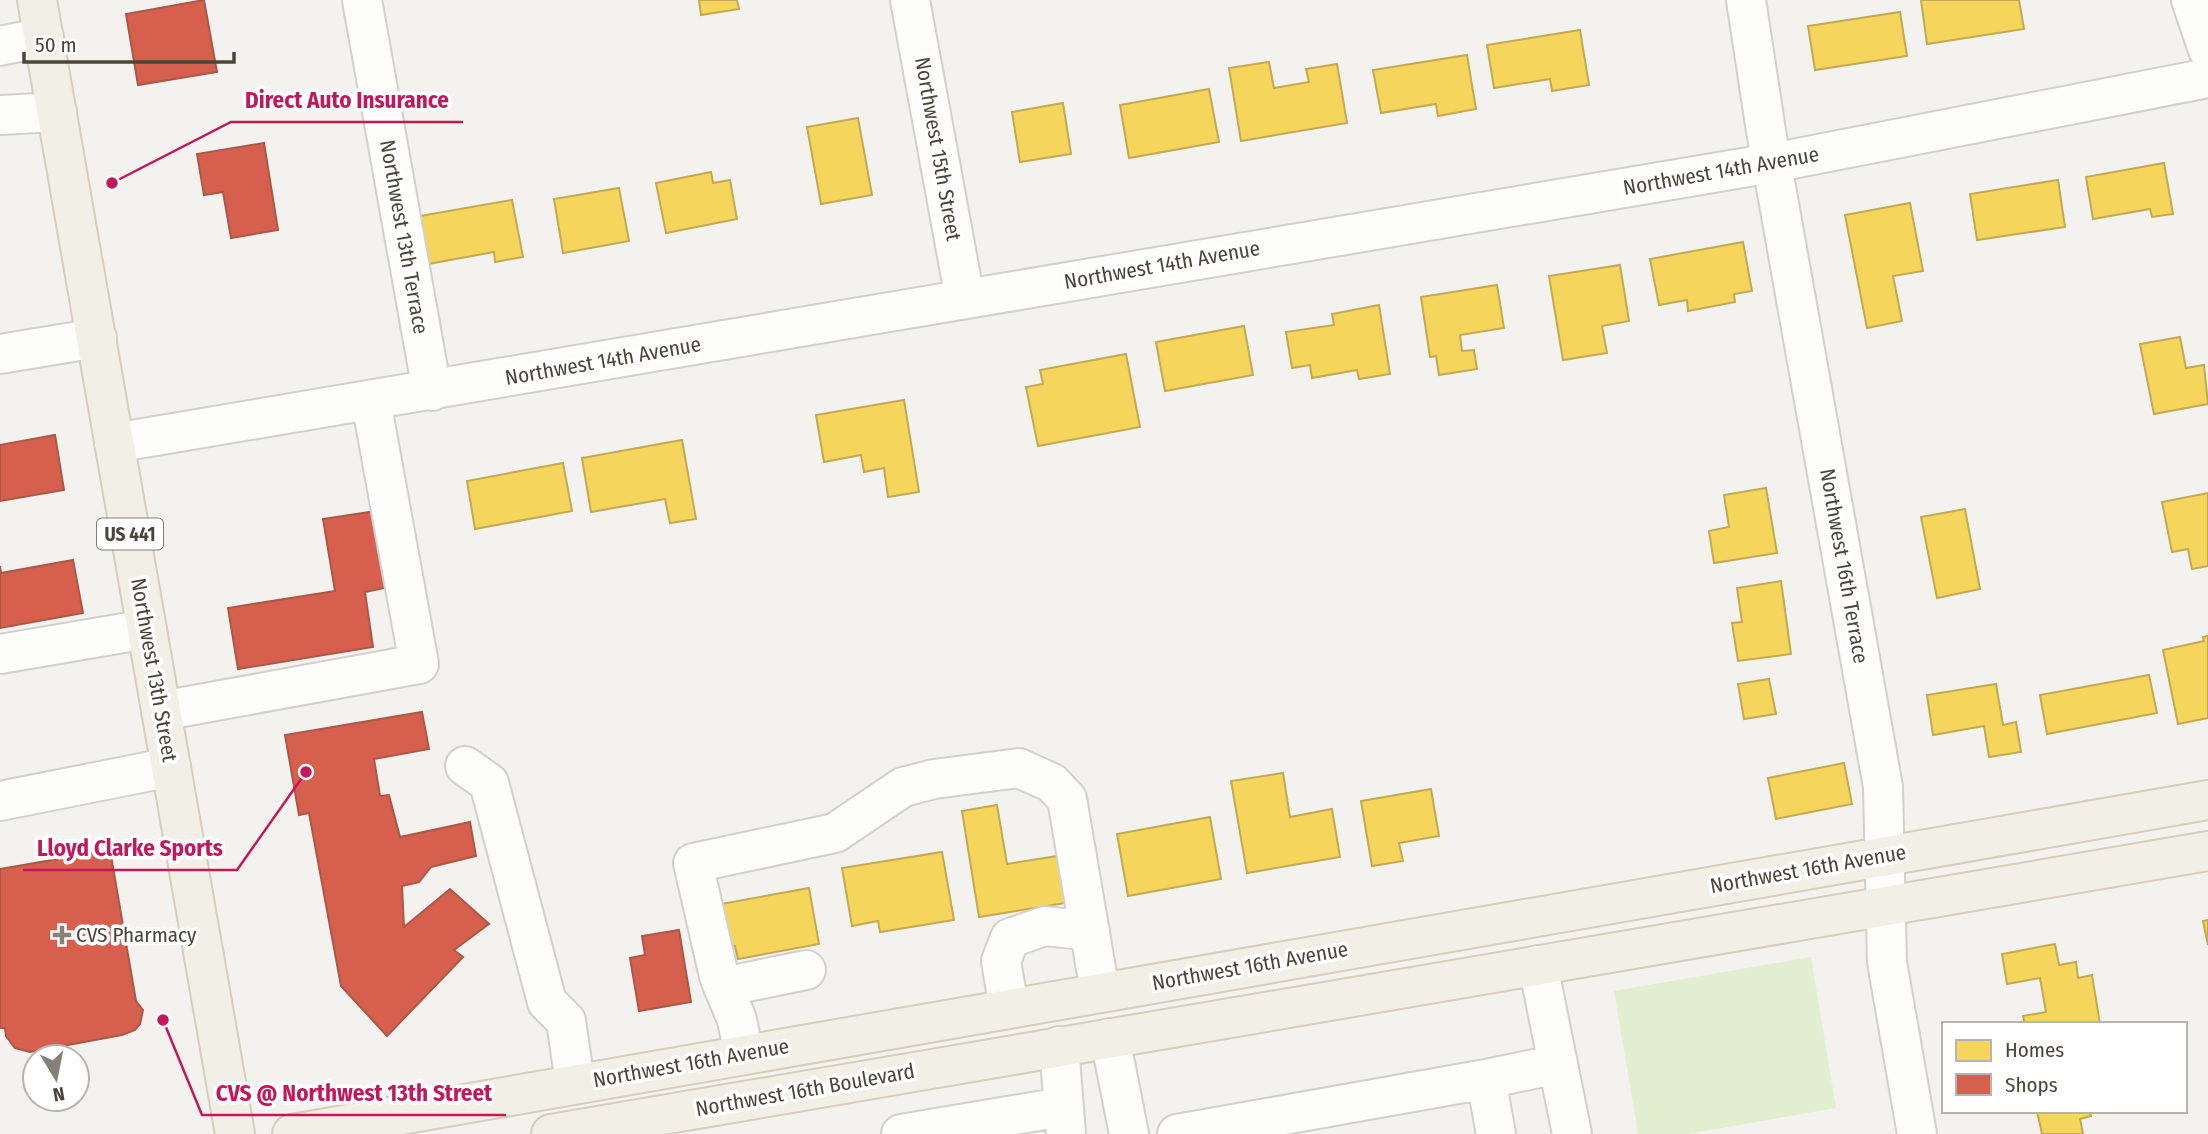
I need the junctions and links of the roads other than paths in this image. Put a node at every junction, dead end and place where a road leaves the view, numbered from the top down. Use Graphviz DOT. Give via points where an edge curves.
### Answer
graph roads {
  1 [pos="37,0"];
  2 [pos="362,0"];
  3 [pos="910,0"];
  4 [pos="1746,0"];
  5 [pos="2191,0"];
  6 [pos="44,37"];
  7 [pos="0,46"];
  8 [pos="2208,50"];
  9 [pos="2208,78"];
  10 [pos="57,112"];
  11 [pos="0,115"];
  12 [pos="1772,163"];
  13 [pos="965,299"];
  14 [pos="97,338"];
  15 [pos="0,354"];
  16 [pos="432,391"];
  17 [pos="371,401"];
  18 [pos="114,443"];
  19 [pos="147,629"];
  20 [pos="0,654"];
  21 [pos="161,711"];
  22 [pos="464,766"];
  23 [pos="171,767"];
  24 [pos="2208,800"];
  25 [pos="0,801"];
  26 [pos="2208,851"];
  27 [pos="1884,856"];
  28 [pos="1886,906"];
  29 [pos="1090,931"];
  30 [pos="1361,947"];
  31 [pos="1538,965"];
  32 [pos="806,970"];
  33 [pos="723,987"];
  34 [pos="1100,992"];
  35 [pos="1362,995"];
  36 [pos="1058,1000"];
  37 [pos="1009,1008"];
  38 [pos="1110,1038"];
  39 [pos="1059,1046"];
  40 [pos="744,1054"];
  41 [pos="1558,1064"];
  42 [pos="1486,1079"];
  43 [pos="575,1083"];
  44 [pos="1064,1121"];
  45 [pos="569,1133"];
  46 [pos="235,1134"];
  47 [pos="292,1134"];
  48 [pos="901,1134"];
  49 [pos="1129,1134"];
  50 [pos="1177,1134"];
  51 [pos="1496,1134"];
  52 [pos="1572,1134"];
  53 [pos="1917,1134"];
  1 -- 6 [label="main road, Northwest 13th Street / US 441"];
  2 -- 16 [label="street, Northwest 13th Terrace"];
  3 -- 13 [label="street, Northwest 15th Street"];
  4 -- 12 [label="street, Northwest 16th Terrace"];
  5 -- 8 [label="street"];
  6 -- 7 [label="street"];
  6 -- 10 [label="main road, Northwest 13th Street / US 441"];
  9 -- 12 [label="street, Northwest 14th Avenue"];
  10 -- 11 [label="street"];
  10 -- 14 [label="main road, Northwest 13th Street / US 441"];
  12 -- 13 [label="street, Northwest 14th Avenue"];
  12 -- 27 [label="street, Northwest 16th Terrace" via="1883,787"];
  13 -- 16 [label="street, Northwest 14th Avenue"];
  14 -- 15 [label="street"];
  14 -- 18 [label="main road, Northwest 13th Street / US 441"];
  16 -- 17 [label="street, Northwest 14th Avenue"];
  17 -- 18 [label="street, Northwest 14th Avenue"];
  17 -- 21 [label="street" via="419,664"];
  18 -- 19 [label="main road, Northwest 13th Street / US 441"];
  19 -- 20 [label="street"];
  19 -- 21 [label="main road, Northwest 13th Street / US 441"];
  21 -- 23 [label="main road, Northwest 13th Street / US 441"];
  22 -- 43 [label="street" via="489,783 547,1002 566,1021"];
  23 -- 25 [label="street"];
  23 -- 46 [label="main road, Northwest 13th Street / US 441"];
  24 -- 27 [label="main road, Northwest 16th Avenue"];
  26 -- 28 [label="main road"];
  27 -- 28 [label="street, Northwest 16th Terrace"];
  27 -- 30 [label="main road, Northwest 16th Avenue"];
  28 -- 31 [label="main road"];
  28 -- 53 [label="street, Northwest 16th Terrace" via="1887,962"];
  29 -- 33 [label="street" via="1067,799 1052,783 1018,768 934,779 903,787 835,833 693,863"];
  29 -- 34 [label="street"];
  29 -- 37 [label="street" via="1045,926 1010,938 1001,961"];
  30 -- 34 [label="main road, Northwest 16th Avenue"];
  30 -- 35 [label="main road"];
  31 -- 35 [label="main road"];
  31 -- 41 [label="street"];
  32 -- 33 [label="street"];
  33 -- 40 [label="street"];
  34 -- 36 [label="main road, Northwest 16th Avenue"];
  35 -- 38 [label="main road"];
  36 -- 37 [label="main road, Northwest 16th Avenue"];
  36 -- 39 [label="main road"];
  37 -- 40 [label="main road, Northwest 16th Avenue"];
  38 -- 39 [label="main road"];
  38 -- 49 [label="street"];
  39 -- 44 [label="street"];
  39 -- 45 [label="main road, Northwest 16th Boulevard"];
  40 -- 43 [label="main road, Northwest 16th Avenue"];
  41 -- 42 [label="street"];
  41 -- 52 [label="street"];
  42 -- 50 [label="street"];
  42 -- 51 [label="street"];
  43 -- 47 [label="main road, Northwest 16th Avenue"];
  44 -- 48 [label="street"];
}
